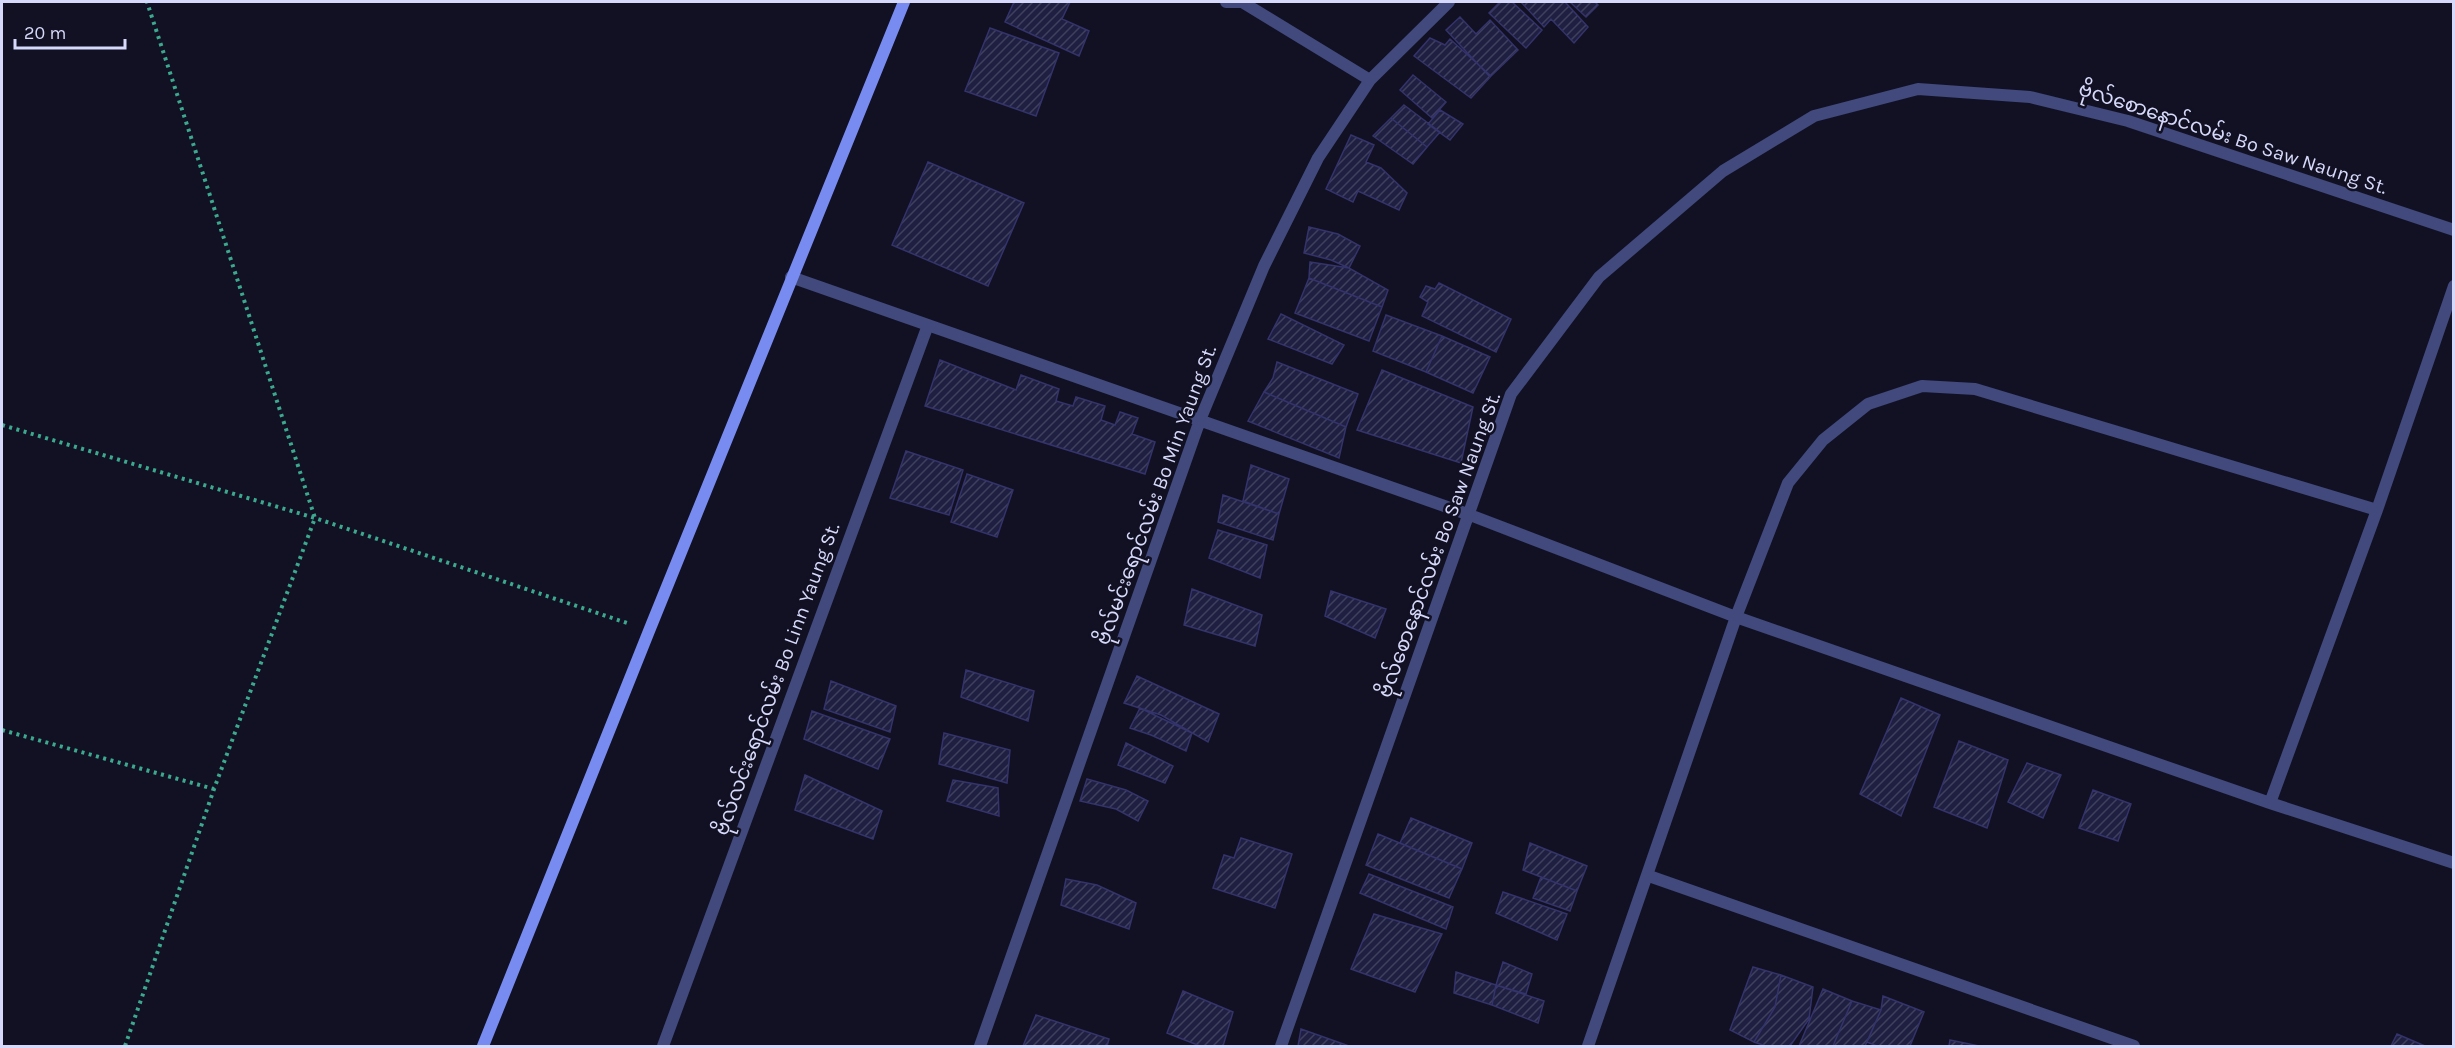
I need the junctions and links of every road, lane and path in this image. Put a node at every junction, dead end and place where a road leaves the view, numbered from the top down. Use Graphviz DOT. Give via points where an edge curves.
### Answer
graph roads {
  1 [pos="147,2"];
  2 [pos="904,2"];
  3 [pos="1226,2"];
  4 [pos="1242,2"];
  5 [pos="1449,2"];
  6 [pos="1370,80"];
  7 [pos="2454,230"];
  8 [pos="791,277"];
  9 [pos="2454,286"];
  10 [pos="928,325"];
  11 [pos="1200,420"];
  12 [pos="2,425"];
  13 [pos="2377,510"];
  14 [pos="1470,515"];
  15 [pos="315,518"];
  16 [pos="1736,617"];
  17 [pos="649,631"];
  18 [pos="2,730"];
  19 [pos="214,789"];
  20 [pos="2270,803"];
  21 [pos="2454,863"];
  22 [pos="1649,876"];
  23 [pos="125,1047"];
  24 [pos="483,1047"];
  25 [pos="663,1047"];
  26 [pos="980,1047"];
  27 [pos="1281,1047"];
  28 [pos="1588,1047"];
  29 [pos="2134,1047"];
  1 -- 15 [label="path"];
  2 -- 8 [label="street"];
  3 -- 4 [label="street"];
  4 -- 6 [label="street"];
  5 -- 6 [label="street, ဗိုလ်မင်းရောင်လမ်း Bo Min Yaung St."];
  6 -- 11 [label="street, ဗိုလ်မင်းရောင်လမ်း Bo Min Yaung St." via="1313,168 1264,266"];
  7 -- 14 [label="street, ဗိုလ်စောနောင်လမ်း Bo Saw Naung St." via="2128,122 2030,97 1918,89 1814,116 1723,171 1599,277 1511,394"];
  8 -- 10 [label="street"];
  8 -- 17 [label="street"];
  9 -- 13 [label="street"];
  10 -- 11 [label="street"];
  10 -- 25 [label="street, ဗိုလ်လင်းရောင်လမ်း Bo Linn Yaung St."];
  11 -- 14 [label="street"];
  11 -- 26 [label="street, ဗိုလ်မင်းရောင်လမ်း Bo Min Yaung St."];
  12 -- 15 [label="path"];
  13 -- 16 [label="street" via="1975,389 1922,386 1868,404 1823,440 1788,483"];
  13 -- 20 [label="street"];
  14 -- 16 [label="street"];
  14 -- 27 [label="street, ဗိုလ်စောနောင်လမ်း Bo Saw Naung St."];
  15 -- 17 [label="path"];
  15 -- 19 [label="path"];
  16 -- 20 [label="street"];
  16 -- 22 [label="street"];
  17 -- 24 [label="street"];
  18 -- 19 [label="path"];
  19 -- 23 [label="path"];
  20 -- 21 [label="street"];
  22 -- 28 [label="street"];
  22 -- 29 [label="street"];
}
